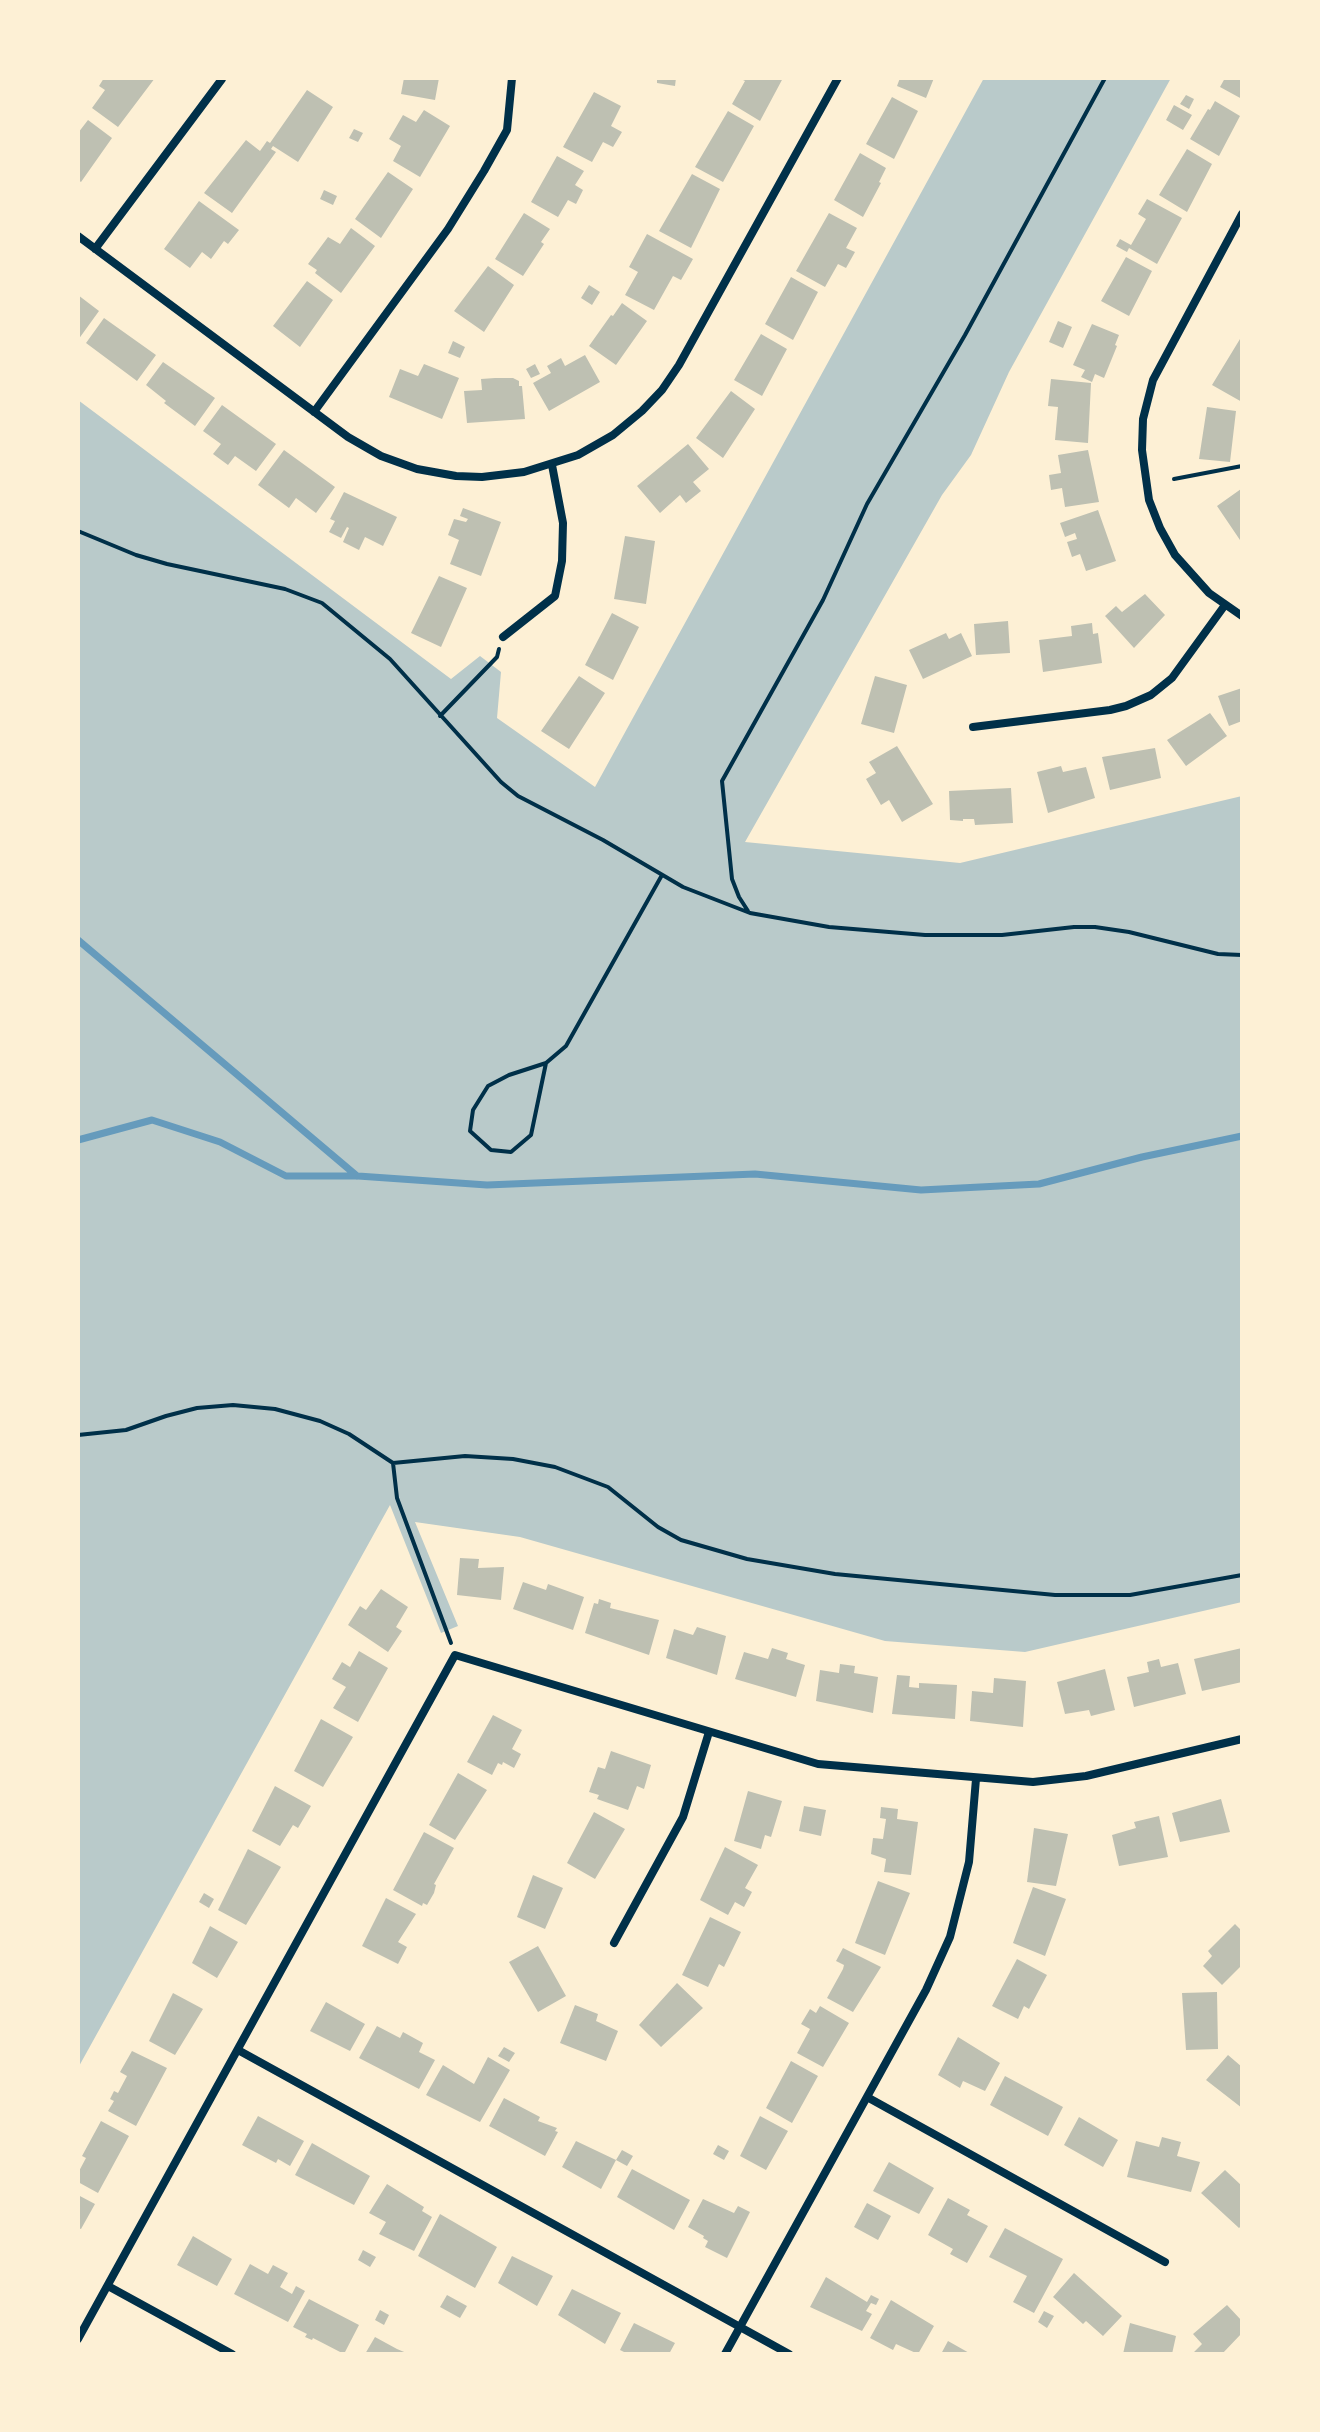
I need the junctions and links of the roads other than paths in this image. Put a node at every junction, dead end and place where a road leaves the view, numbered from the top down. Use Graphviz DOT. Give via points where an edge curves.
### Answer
graph roads {
  1 [pos="512,78"];
  2 [pos="838,78"];
  3 [pos="222,79"];
  4 [pos="1242,214"];
  5 [pos="78,236"];
  6 [pos="95,249"];
  7 [pos="314,412"];
  8 [pos="552,465"];
  9 [pos="1225,605"];
  10 [pos="1242,616"];
  11 [pos="503,637"];
  12 [pos="973,727"];
  13 [pos="709,1732"];
  14 [pos="1242,1739"];
  15 [pos="976,1779"];
  16 [pos="614,1943"];
  17 [pos="238,2050"];
  18 [pos="867,2097"];
  19 [pos="1165,2262"];
  20 [pos="108,2286"];
  21 [pos="740,2327"];
  22 [pos="78,2339"];
  23 [pos="232,2354"];
  24 [pos="725,2354"];
  25 [pos="789,2354"];
  1 -- 7 [label="street" via="507,130 484,171 448,229"];
  2 -- 8 [label="street" via="662,390 613,435"];
  3 -- 6 [label="street"];
  4 -- 9 [label="street" via="1166,352 1143,419 1149,500 1160,528 1194,579"];
  5 -- 6 [label="street"];
  6 -- 7 [label="street"];
  7 -- 8 [label="street" via="381,456 417,469 482,477"];
  8 -- 11 [label="street" via="563,523 555,596"];
  9 -- 10 [label="street"];
  9 -- 12 [label="street" via="1172,678 1151,695 1110,710"];
  13 -- 15 [label="street" via="818,1764"];
  13 -- 16 [label="street" via="683,1817"];
  13 -- 17 [label="street" via="455,1655"];
  14 -- 15 [label="street" via="1060,1781"];
  15 -- 18 [label="street" via="969,1862 950,1937"];
  17 -- 20 [label="street"];
  17 -- 21 [label="street"];
  18 -- 19 [label="street"];
  18 -- 21 [label="street"];
  20 -- 22 [label="street"];
  20 -- 23 [label="street"];
  21 -- 24 [label="street"];
  21 -- 25 [label="street"];
}
